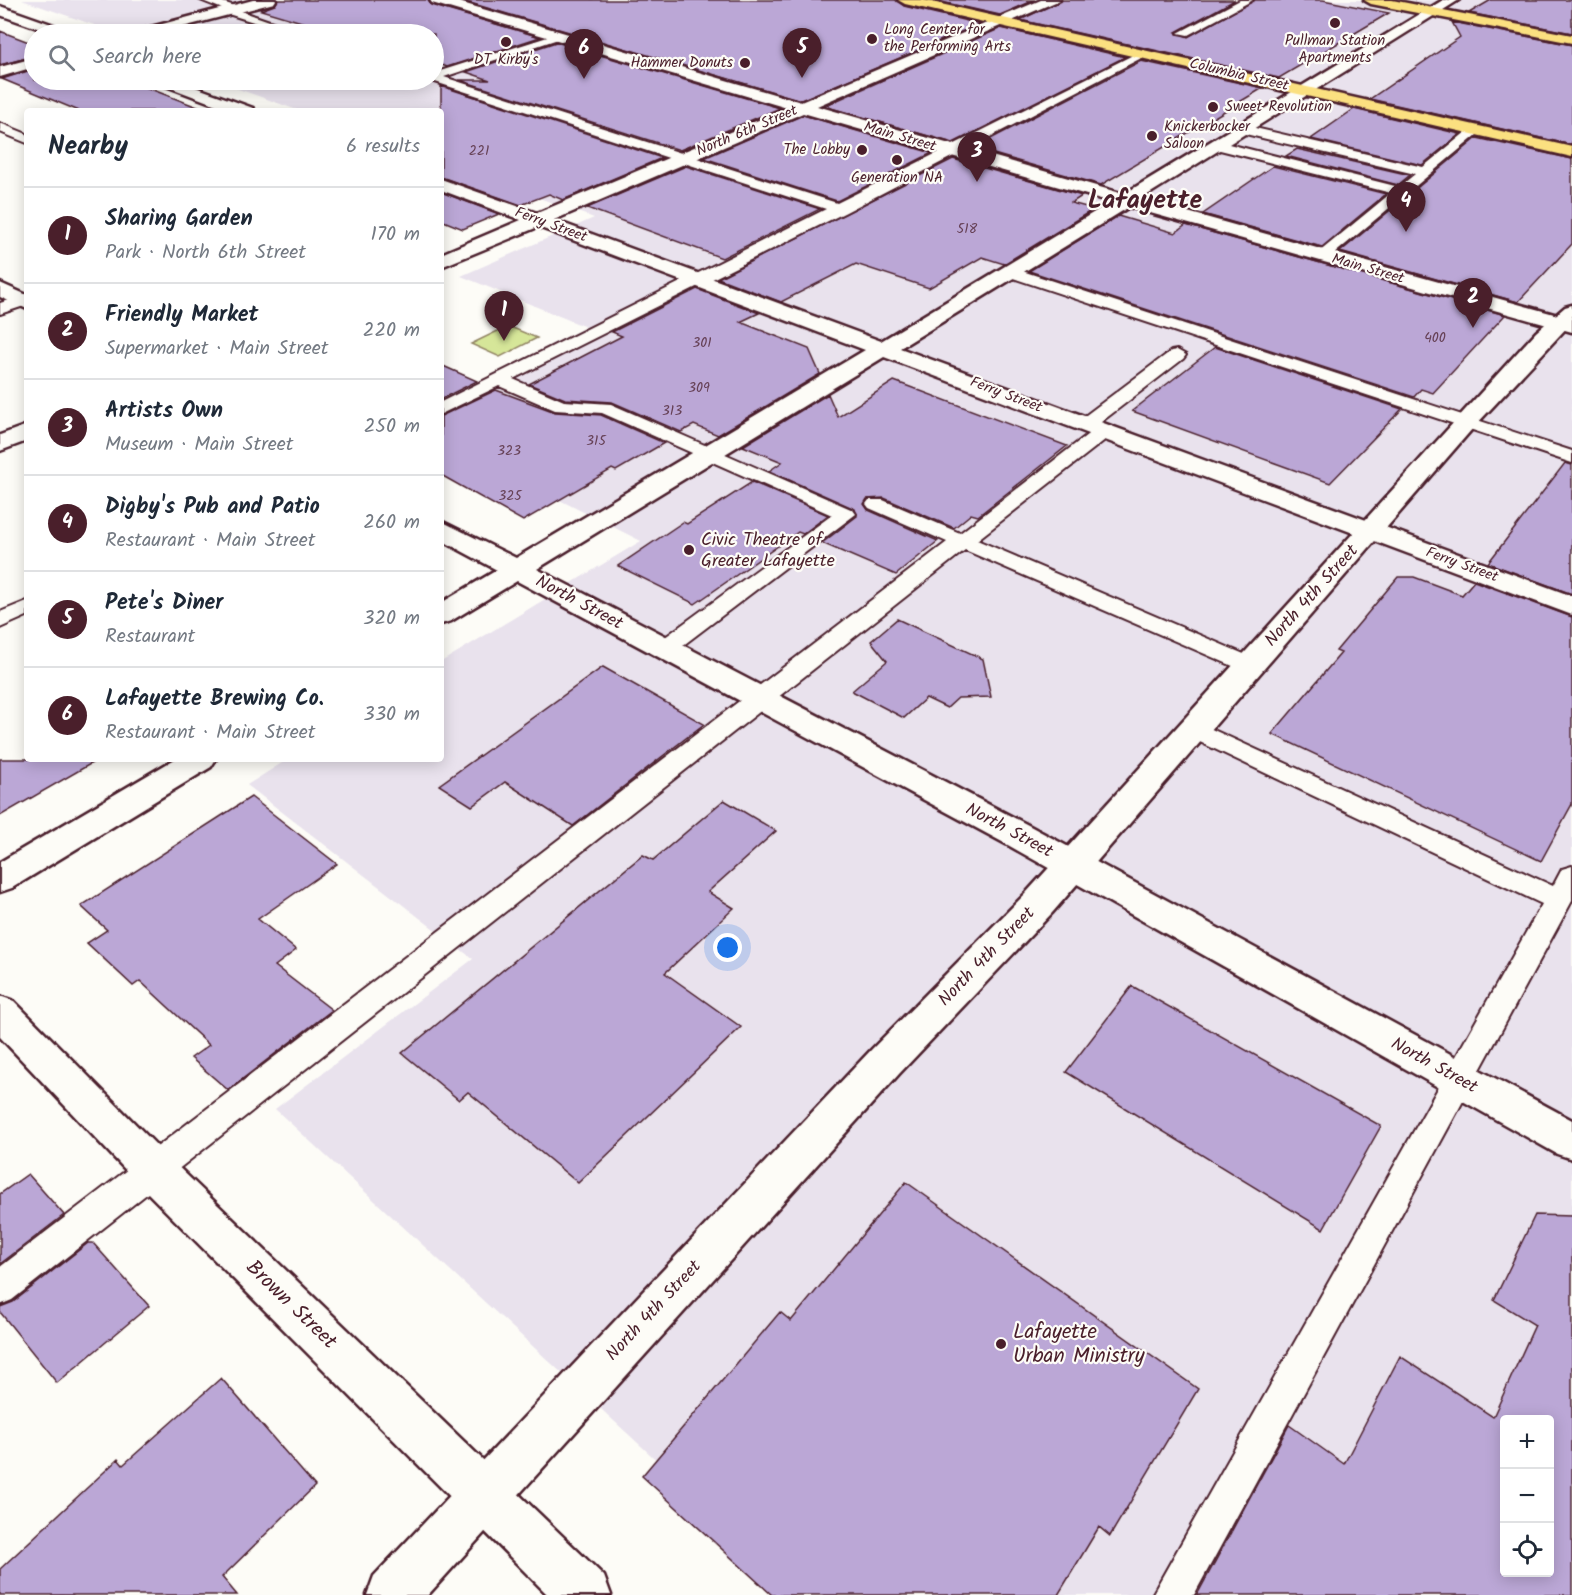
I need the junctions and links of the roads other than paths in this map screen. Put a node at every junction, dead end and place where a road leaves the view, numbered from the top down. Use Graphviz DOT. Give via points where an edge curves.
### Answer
graph roads {
  1 [pos="205,0"];
  2 [pos="269,0"];
  3 [pos="437,0"];
  4 [pos="905,0"];
  5 [pos="1053,0"];
  6 [pos="1248,0"];
  7 [pos="1371,0"];
  8 [pos="1452,0"];
  9 [pos="0,10"];
  10 [pos="231,10"];
  11 [pos="1432,13"];
  12 [pos="1003,22"];
  13 [pos="38,24"];
  14 [pos="178,24"];
  15 [pos="272,24"];
  16 [pos="1184,33"];
  17 [pos="561,36"];
  18 [pos="1572,39"];
  19 [pos="1143,54"];
  20 [pos="24,66"];
  21 [pos="0,72"];
  22 [pos="444,75"];
  23 [pos="444,81"];
  24 [pos="190,90"];
  25 [pos="1305,91"];
  26 [pos="239,108"];
  27 [pos="802,108"];
  28 [pos="0,127"];
  29 [pos="1242,129"];
  30 [pos="1477,130"];
  31 [pos="24,138"];
  32 [pos="1216,145"];
  33 [pos="951,151"];
  34 [pos="1572,152"];
  35 [pos="684,158"];
  36 [pos="1426,172"];
  37 [pos="444,185"];
  38 [pos="1402,192"];
  39 [pos="1126,201"];
  40 [pos="841,209"];
  41 [pos="538,220"];
  42 [pos="1323,256"];
  43 [pos="444,260"];
  44 [pos="1011,272"];
  45 [pos="698,280"];
  46 [pos="0,289"];
  47 [pos="24,301"];
  48 [pos="24,302"];
  49 [pos="0,309"];
  50 [pos="1568,320"];
  51 [pos="884,349"];
  52 [pos="1178,355"];
  53 [pos="499,380"];
  54 [pos="444,408"];
  55 [pos="1465,423"];
  56 [pos="1094,428"];
  57 [pos="24,433"];
  58 [pos="0,444"];
  59 [pos="708,453"];
  60 [pos="1572,457"];
  61 [pos="876,504"];
  62 [pos="444,531"];
  63 [pos="1368,531"];
  64 [pos="965,542"];
  65 [pos="515,569"];
  66 [pos="1572,606"];
  67 [pos="24,609"];
  68 [pos="444,613"];
  69 [pos="0,621"];
  70 [pos="665,648"];
  71 [pos="1250,665"];
  72 [pos="762,699"];
  73 [pos="1194,729"];
  74 [pos="195,762"];
  75 [pos="1073,866"];
  76 [pos="0,879"];
  77 [pos="1565,888"];
  78 [pos="0,1012"];
  79 [pos="1460,1081"];
  80 [pos="1572,1140"];
  81 [pos="152,1169"];
  82 [pos="0,1288"];
  83 [pos="484,1495"];
  84 [pos="393,1595"];
  85 [pos="585,1595"];
  86 [pos="1172,1595"];
  1 -- 10 [label="lane"];
  2 -- 10 [label="street"];
  3 -- 17 [label="street, Main Street"];
  4 -- 12 [label="main road, Columbia Street"];
  5 -- 12 [label="street, North 6th Street"];
  6 -- 16 [label="lane"];
  7 -- 11 [label="main road"];
  8 -- 11 [label="street"];
  9 -- 13 [label="street"];
  10 -- 14 [label="street"];
  10 -- 15 [label="lane"];
  11 -- 18 [label="main road"];
  11 -- 25 [label="street"];
  12 -- 19 [label="main road, Columbia Street"];
  12 -- 27 [label="street, North 6th Street"];
  17 -- 22 [label="lane"];
  17 -- 27 [label="street, Main Street"];
  19 -- 25 [label="main road, Columbia Street"];
  19 -- 33 [label="lane"];
  20 -- 21 [label="street"];
  23 -- 35 [label="lane"];
  24 -- 26 [label="street"];
  25 -- 29 [label="street"];
  25 -- 30 [label="main road, Columbia Street"];
  27 -- 33 [label="street, Main Street"];
  27 -- 35 [label="street, North 6th Street"];
  28 -- 31 [label="lane"];
  29 -- 32 [label="street"];
  29 -- 36 [label="lane"];
  30 -- 34 [label="main road, Columbia Street"];
  30 -- 36 [label="lane"];
  32 -- 38 [label="lane"];
  32 -- 39 [label="street"];
  33 -- 39 [label="street, Main Street"];
  33 -- 40 [label="lane"];
  35 -- 40 [label="lane"];
  35 -- 41 [label="street, North 6th Street"];
  36 -- 38 [label="lane"];
  37 -- 41 [label="street, Ferry Street"];
  38 -- 42 [label="lane"];
  39 -- 42 [label="street, Main Street"];
  39 -- 44 [label="street"];
  40 -- 45 [label="lane"];
  41 -- 43 [label="street, North 6th Street"];
  41 -- 45 [label="street, Ferry Street"];
  42 -- 50 [label="street, Main Street"];
  44 -- 51 [label="street"];
  44 -- 55 [label="lane"];
  45 -- 51 [label="street, Ferry Street"];
  45 -- 53 [label="lane"];
  46 -- 47 [label="street"];
  48 -- 49 [label="lane"];
  50 -- 55 [label="street, North 4th Street"];
  51 -- 56 [label="street, Ferry Street"];
  51 -- 59 [label="street"];
  52 -- 56 [label="lane"];
  53 -- 54 [label="lane"];
  53 -- 59 [label="lane" via="561,406 605,408"];
  55 -- 60 [label="lane"];
  55 -- 63 [label="street, North 4th Street"];
  56 -- 63 [label="street, Ferry Street"];
  56 -- 64 [label="lane"];
  57 -- 58 [label="street"];
  59 -- 65 [label="street"];
  59 -- 70 [label="lane" via="846,514"];
  61 -- 64 [label="lane"];
  62 -- 65 [label="street, North Street"];
  63 -- 66 [label="street, Ferry Street"];
  63 -- 71 [label="street, North 4th Street"];
  64 -- 71 [label="lane"];
  64 -- 72 [label="lane"];
  65 -- 68 [label="street"];
  65 -- 70 [label="street, North Street"];
  67 -- 69 [label="lane"];
  70 -- 72 [label="street, North Street"];
  71 -- 73 [label="street, North 4th Street"];
  72 -- 75 [label="street, North Street"];
  72 -- 81 [label="lane"];
  73 -- 75 [label="street, North 4th Street"];
  73 -- 77 [label="lane"];
  74 -- 76 [label="street"];
  75 -- 79 [label="street, North Street"];
  75 -- 83 [label="street, North 4th Street" via="885,1062"];
  77 -- 79 [label="lane"];
  78 -- 81 [label="street, Brown Street"];
  79 -- 80 [label="street, North Street"];
  79 -- 86 [label="lane"];
  81 -- 82 [label="lane"];
  81 -- 83 [label="street, Brown Street"];
  83 -- 84 [label="street, North 4th Street"];
  83 -- 85 [label="street, Brown Street"];
}
